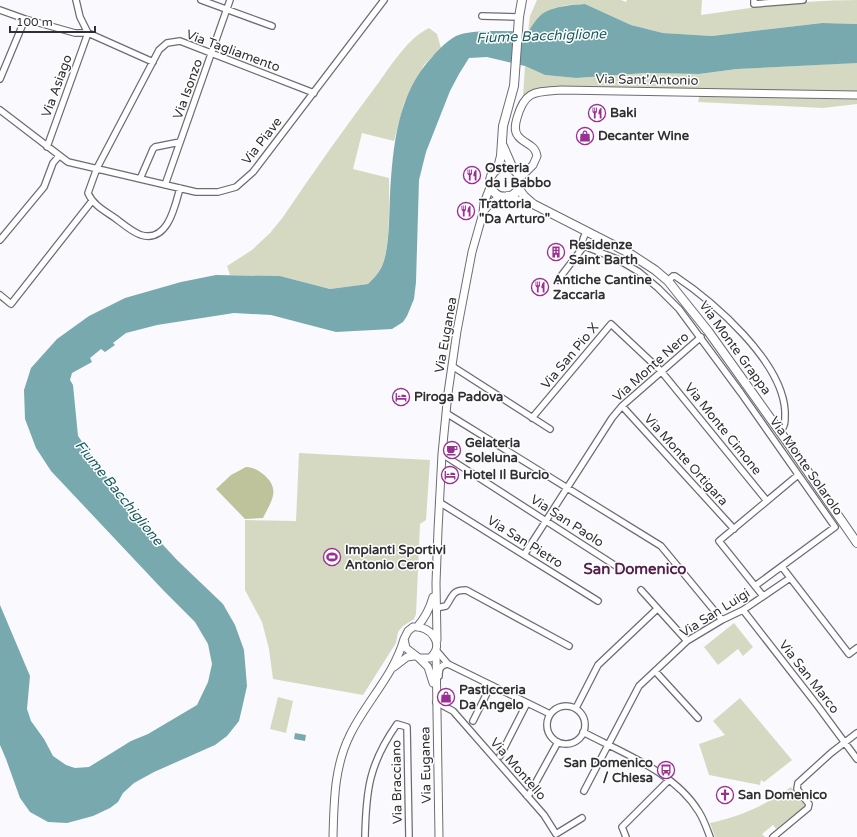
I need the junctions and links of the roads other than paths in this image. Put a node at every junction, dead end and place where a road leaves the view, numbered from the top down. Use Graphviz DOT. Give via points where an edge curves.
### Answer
graph roads {
  1 [pos="76,0"];
  2 [pos="201,0"];
  3 [pos="230,0"];
  4 [pos="384,0"];
  5 [pos="521,0"];
  6 [pos="754,0"];
  7 [pos="803,0"];
  8 [pos="227,9"];
  9 [pos="0,10"];
  10 [pos="482,16"];
  11 [pos="519,17"];
  12 [pos="25,19"];
  13 [pos="272,26"];
  14 [pos="88,33"];
  15 [pos="212,53"];
  16 [pos="153,62"];
  17 [pos="0,79"];
  18 [pos="314,93"];
  19 [pos="857,95"];
  20 [pos="0,110"];
  21 [pos="180,142"];
  22 [pos="503,145"];
  23 [pos="47,147"];
  24 [pos="59,156"];
  25 [pos="97,168"];
  26 [pos="498,168"];
  27 [pos="514,170"];
  28 [pos="529,170"];
  29 [pos="520,178"];
  30 [pos="140,179"];
  31 [pos="165,184"];
  32 [pos="491,185"];
  33 [pos="180,188"];
  34 [pos="518,188"];
  35 [pos="506,196"];
  36 [pos="92,201"];
  37 [pos="533,204"];
  38 [pos="483,213"];
  39 [pos="587,231"];
  40 [pos="597,237"];
  41 [pos="0,240"];
  42 [pos="584,246"];
  43 [pos="592,248"];
  44 [pos="558,280"];
  45 [pos="668,280"];
  46 [pos="0,295"];
  47 [pos="701,337"];
  48 [pos="452,366"];
  49 [pos="661,371"];
  50 [pos="742,378"];
  51 [pos="735,384"];
  52 [pos="622,406"];
  53 [pos="446,413"];
  54 [pos="532,418"];
  55 [pos="550,429"];
  56 [pos="780,431"];
  57 [pos="788,443"];
  58 [pos="780,450"];
  59 [pos="442,454"];
  60 [pos="798,475"];
  61 [pos="567,487"];
  62 [pos="767,501"];
  63 [pos="439,502"];
  64 [pos="546,521"];
  65 [pos="734,529"];
  66 [pos="857,543"];
  67 [pos="524,555"];
  68 [pos="782,567"];
  69 [pos="619,568"];
  70 [pos="790,578"];
  71 [pos="436,583"];
  72 [pos="755,586"];
  73 [pos="641,590"];
  74 [pos="763,596"];
  75 [pos="598,601"];
  76 [pos="436,608"];
  77 [pos="657,609"];
  78 [pos="743,610"];
  79 [pos="722,620"];
  80 [pos="417,627"];
  81 [pos="404,639"];
  82 [pos="436,640"];
  83 [pos="687,641"];
  84 [pos="569,646"];
  85 [pos="857,648"];
  86 [pos="436,650"];
  87 [pos="419,658"];
  88 [pos="436,662"];
  89 [pos="448,664"];
  90 [pos="391,670"];
  91 [pos="655,671"];
  92 [pos="491,685"];
  93 [pos="435,692"];
  94 [pos="436,702"];
  95 [pos="527,703"];
  96 [pos="576,708"];
  97 [pos="550,714"];
  98 [pos="698,718"];
  99 [pos="473,721"];
  100 [pos="583,732"];
  101 [pos="857,733"];
  102 [pos="558,742"];
  103 [pos="845,743"];
  104 [pos="607,745"];
  105 [pos="500,756"];
  106 [pos="857,758"];
  107 [pos="669,780"];
  108 [pos="584,791"];
  109 [pos="527,796"];
  110 [pos="582,818"];
  111 [pos="333,837"];
  112 [pos="365,837"];
  113 [pos="409,837"];
  114 [pos="439,837"];
  115 [pos="626,837"];
  116 [pos="710,837"];
  117 [pos="773,837"];
  1 -- 14 [label="street" via="80,17"];
  2 -- 8 [label="street"];
  3 -- 8 [label="street, Via Isonzo"];
  4 -- 18 [label="street, Via Piave"];
  5 -- 11 [label="main road, Via Euganea"];
  6 -- 7 [label="street" via="754,4"];
  8 -- 13 [label="street"];
  8 -- 15 [label="street, Via Isonzo"];
  9 -- 12 [label="street"];
  10 -- 11 [label="street"];
  11 -- 22 [label="main road, Via Euganea" via="514,86 503,126"];
  12 -- 14 [label="street" via="75,33"];
  12 -- 17 [label="street"];
  14 -- 16 [label="street"];
  14 -- 23 [label="street, Via Asiago"];
  15 -- 16 [label="street, Via Tagliamento" via="180,41 167,43 159,50"];
  15 -- 18 [label="street, Via Tagliamento"];
  15 -- 21 [label="street, Via Isonzo"];
  16 -- 25 [label="street, Via Tagliamento"];
  18 -- 33 [label="street, Via Piave" via="253,172 236,186 218,192 196,192"];
  19 -- 28 [label="street, Via Sant'Antonio" via="562,90 537,92 523,100 514,128 517,135 536,152 536,160"];
  20 -- 23 [label="street, Via Piave"];
  21 -- 30 [label="street" via="152,149"];
  21 -- 31 [label="street, Via Isonzo"];
  22 -- 26 [label="main road, Via Euganea"];
  22 -- 27 [label="main road, Via Euganea"];
  23 -- 24 [label="street, Via Piave"];
  24 -- 25 [label="street, Via Piave" via="68,162"];
  24 -- 41 [label="street" via="53,163 44,187"];
  25 -- 30 [label="street, Via Piave"];
  25 -- 36 [label="street, Via Tagliamento" via="88,193"];
  26 -- 27 [label="main road"];
  26 -- 32 [label="main road, Via Euganea" via="493,173"];
  27 -- 28 [label="street"];
  27 -- 29 [label="main road, Via Euganea"];
  28 -- 29 [label="street, Via Sant'Antonio"];
  29 -- 34 [label="main road"];
  30 -- 31 [label="street, Via Piave"];
  31 -- 33 [label="street, Via Piave"];
  32 -- 35 [label="main road" via="495,193"];
  32 -- 38 [label="street, Via Euganea"];
  33 -- 36 [label="street" via="169,223 162,230 148,236 135,232"];
  34 -- 35 [label="main road" via="514,194"];
  34 -- 37 [label="main road, Via Monte Grappa"];
  35 -- 37 [label="main road, Via Monte Grappa"];
  35 -- 38 [label="street" via="488,205"];
  36 -- 46 [label="street" via="11,304"];
  37 -- 39 [label="main road, Via Monte Grappa"];
  38 -- 48 [label="street, Via Euganea" via="472,252"];
  39 -- 40 [label="main road, Via Monte Grappa"];
  39 -- 42 [label="street" via="583,239"];
  40 -- 43 [label="street"];
  40 -- 45 [label="main road, Via Monte Grappa" via="643,261"];
  42 -- 43 [label="street, Via Monte Grappa"];
  42 -- 44 [label="street"];
  43 -- 47 [label="street, Via Monte Grappa" via="644,276 679,309"];
  45 -- 50 [label="main road, Via Monte Grappa"];
  45 -- 56 [label="street, Via Monte Grappa" via="675,276 708,301 736,326 758,352 779,386 783,398 785,419"];
  47 -- 49 [label="street, Via Monte Nero"];
  47 -- 51 [label="street, Via Monte Solarolo"];
  48 -- 53 [label="street, Via Euganea"];
  48 -- 54 [label="street"];
  49 -- 52 [label="street, Via Monte Nero"];
  49 -- 54 [label="street, Via San Pio X" via="611,324"];
  49 -- 62 [label="street, Via Monte Cimone"];
  50 -- 51 [label="street"];
  50 -- 56 [label="main road, Via Monte Grappa"];
  51 -- 58 [label="street, Via Monte Solarolo"];
  52 -- 61 [label="street, Via Monte Nero"];
  52 -- 65 [label="street, Via Monte Ortigara"];
  53 -- 59 [label="street, Via Euganea"];
  53 -- 61 [label="street"];
  54 -- 55 [label="street"];
  56 -- 57 [label="main road, Via Monte Grappa"];
  57 -- 58 [label="street"];
  57 -- 66 [label="main road, Via Monte Grappa"];
  58 -- 60 [label="street, Via Monte Solarolo"];
  59 -- 63 [label="street, Via Euganea"];
  59 -- 64 [label="street, Via San Paolo"];
  60 -- 62 [label="street"];
  60 -- 68 [label="street, Via Monte Solarolo" via="835,527"];
  61 -- 64 [label="street, Via Monte Nero"];
  61 -- 79 [label="street" via="662,546"];
  62 -- 65 [label="street"];
  63 -- 67 [label="street, Via San Pietro"];
  63 -- 71 [label="street, Via Euganea"];
  64 -- 67 [label="street, Via Monte Nero"];
  64 -- 69 [label="street, Via San Paolo"];
  65 -- 72 [label="street" via="719,541"];
  67 -- 75 [label="street, Via San Pietro"];
  68 -- 70 [label="street"];
  68 -- 72 [label="street, Via Monte Solarolo"];
  70 -- 74 [label="street, Via San Luigi"];
  70 -- 85 [label="street" via="849,654"];
  71 -- 76 [label="street, Via Euganea"];
  71 -- 80 [label="street, Via Euganea" via="431,605"];
  72 -- 74 [label="street"];
  73 -- 77 [label="street"];
  74 -- 78 [label="street, Via San Luigi"];
  76 -- 82 [label="street, Via Euganea"];
  76 -- 84 [label="street" via="446,606 458,590 466,590"];
  77 -- 83 [label="street"];
  77 -- 96 [label="street" via="598,665"];
  78 -- 79 [label="street, Via San Luigi"];
  78 -- 103 [label="street, Via San Marco"];
  79 -- 83 [label="street, Via San Luigi"];
  80 -- 81 [label="street, Via Euganea" via="408,631"];
  80 -- 82 [label="street" via="434,636"];
  81 -- 87 [label="street, Via Euganea" via="406,648"];
  81 -- 90 [label="street"];
  82 -- 86 [label="street, Via Euganea"];
  83 -- 91 [label="street, Via San Luigi"];
  86 -- 87 [label="street" via="430,658"];
  86 -- 88 [label="street, Via Euganea"];
  86 -- 89 [label="street"];
  87 -- 88 [label="street"];
  87 -- 90 [label="street" via="407,657"];
  87 -- 93 [label="street, Via Euganea" via="428,667"];
  88 -- 89 [label="street"];
  88 -- 93 [label="street, Via Euganea"];
  89 -- 92 [label="street"];
  89 -- 93 [label="street" via="439,670"];
  90 -- 111 [label="street" via="344,749 335,785"];
  91 -- 98 [label="street"];
  91 -- 104 [label="street, Via San Luigi" via="639,686"];
  92 -- 95 [label="street"];
  92 -- 99 [label="street"];
  93 -- 94 [label="street, Via Euganea"];
  94 -- 109 [label="street, Via Montello" via="453,711"];
  94 -- 114 [label="street, Via Euganea"];
  95 -- 97 [label="street"];
  95 -- 105 [label="street"];
  96 -- 97 [label="street" via="559,707"];
  96 -- 100 [label="street" via="584,722"];
  97 -- 102 [label="street" via="547,727 552,738"];
  100 -- 102 [label="street" via="570,743"];
  100 -- 104 [label="street"];
  101 -- 103 [label="street"];
  102 -- 109 [label="street"];
  103 -- 106 [label="street, Via San Marco"];
  103 -- 117 [label="street" via="798,783 797,789 809,804 808,808"];
  104 -- 107 [label="street"];
  104 -- 108 [label="street, Via San Luigi"];
  107 -- 115 [label="street" via="622,827"];
  107 -- 116 [label="street" via="692,801"];
  109 -- 110 [label="street, Via Montello" via="556,834"];
  112 -- 113 [label="street, Via Bracciano" via="369,781 386,740 397,724 407,727"];
}
